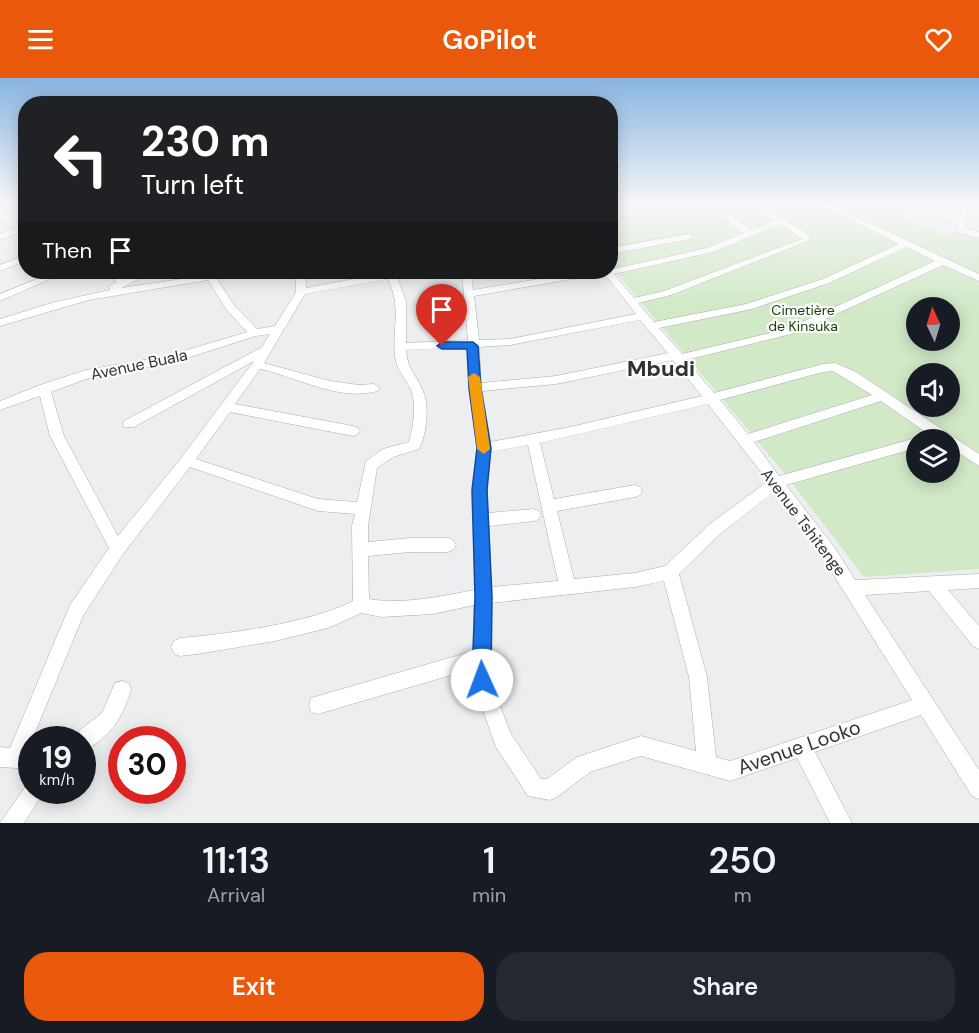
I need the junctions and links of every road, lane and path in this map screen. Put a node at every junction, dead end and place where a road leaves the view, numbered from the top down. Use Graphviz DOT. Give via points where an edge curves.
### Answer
graph roads {
  1 [pos="683,238"];
  2 [pos="736,238"];
  3 [pos="806,238"];
  4 [pos="892,238"];
  5 [pos="905,244"];
  6 [pos="618,249"];
  7 [pos="18,261"];
  8 [pos="943,261"];
  9 [pos="0,268"];
  10 [pos="618,269"];
  11 [pos="979,278"];
  12 [pos="45,279"];
  13 [pos="118,279"];
  14 [pos="133,279"];
  15 [pos="199,279"];
  16 [pos="212,279"];
  17 [pos="300,279"];
  18 [pos="370,279"];
  19 [pos="393,279"];
  20 [pos="467,279"];
  21 [pos="560,279"];
  22 [pos="609,279"];
  23 [pos="125,283"];
  24 [pos="301,292"];
  25 [pos="468,294"];
  26 [pos="97,296"];
  27 [pos="0,298"];
  28 [pos="630,302"];
  29 [pos="647,321"];
  30 [pos="0,322"];
  31 [pos="280,329"];
  32 [pos="254,333"];
  33 [pos="473,346"];
  34 [pos="401,347"];
  35 [pos="267,349"];
  36 [pos="678,357"];
  37 [pos="257,365"];
  38 [pos="44,388"];
  39 [pos="374,388"];
  40 [pos="475,388"];
  41 [pos="883,396"];
  42 [pos="712,399"];
  43 [pos="0,406"];
  44 [pos="227,407"];
  45 [pos="129,424"];
  46 [pos="928,429"];
  47 [pos="353,431"];
  48 [pos="745,440"];
  49 [pos="533,441"];
  50 [pos="906,446"];
  51 [pos="484,448"];
  52 [pos="960,450"];
  53 [pos="187,461"];
  54 [pos="979,461"];
  55 [pos="777,482"];
  56 [pos="635,491"];
  57 [pos="550,506"];
  58 [pos="363,508"];
  59 [pos="534,514"];
  60 [pos="481,520"];
  61 [pos="448,545"];
  62 [pos="117,549"];
  63 [pos="360,550"];
  64 [pos="670,572"];
  65 [pos="979,581"];
  66 [pos="933,584"];
  67 [pos="568,588"];
  68 [pos="852,588"];
  69 [pos="483,596"];
  70 [pos="360,605"];
  71 [pos="979,640"];
  72 [pos="180,647"];
  73 [pos="480,658"];
  74 [pos="123,690"];
  75 [pos="318,705"];
  76 [pos="924,705"];
  77 [pos="96,731"];
  78 [pos="801,746"];
  79 [pos="16,758"];
  80 [pos="707,766"];
  81 [pos="979,789"];
  82 [pos="25,804"];
  83 [pos="11,823"];
  84 [pos="842,823"];
  1 -- 6 [label="street"];
  2 -- 10 [label="street" via="691,255"];
  3 -- 28 [label="street" via="667,293"];
  4 -- 5 [label="street"];
  5 -- 8 [label="street"];
  5 -- 29 [label="street" via="826,281 757,304"];
  7 -- 9 [label="street"];
  8 -- 11 [label="street"];
  8 -- 36 [label="street" via="791,331"];
  12 -- 27 [label="street"];
  13 -- 23 [label="street"];
  14 -- 23 [label="street"];
  15 -- 26 [label="street"];
  16 -- 32 [label="street" via="230,307"];
  17 -- 24 [label="street"];
  18 -- 24 [label="street"];
  19 -- 34 [label="street" via="400,290 405,317"];
  20 -- 25 [label="street, Avenue Looko"];
  21 -- 25 [label="street"];
  22 -- 28 [label="street, Avenue Tshitenge"];
  23 -- 26 [label="street"];
  24 -- 31 [label="street"];
  25 -- 33 [label="street, Avenue Looko"];
  26 -- 30 [label="street"];
  28 -- 29 [label="street, Avenue Tshitenge"];
  29 -- 33 [label="street"];
  29 -- 36 [label="street, Avenue Tshitenge"];
  31 -- 32 [label="street, Avenue Buala"];
  31 -- 35 [label="street"];
  32 -- 38 [label="street, Avenue Buala" via="168,360 90,373"];
  33 -- 34 [label="street"];
  33 -- 40 [label="street, Avenue Looko"];
  34 -- 58 [label="street" via="404,372 417,390 416,442 379,457 371,465"];
  35 -- 37 [label="street"];
  35 -- 45 [label="street"];
  36 -- 40 [label="street" via="556,381"];
  36 -- 42 [label="street, Avenue Tshitenge"];
  37 -- 39 [label="street" via="349,390"];
  37 -- 44 [label="street"];
  38 -- 43 [label="street, Avenue Buala"];
  38 -- 62 [label="street" via="57,436"];
  40 -- 51 [label="street, Avenue Looko"];
  41 -- 42 [label="street" via="840,369 823,368"];
  41 -- 46 [label="street"];
  41 -- 48 [label="street"];
  42 -- 48 [label="street, Avenue Tshitenge"];
  42 -- 49 [label="street"];
  44 -- 47 [label="street"];
  44 -- 53 [label="street"];
  48 -- 55 [label="street, Avenue Tshitenge"];
  49 -- 51 [label="street"];
  49 -- 57 [label="street"];
  50 -- 55 [label="street"];
  51 -- 60 [label="street, Avenue Looko"];
  52 -- 54 [label="street"];
  53 -- 58 [label="street" via="318,505"];
  53 -- 62 [label="street"];
  55 -- 64 [label="street" via="715,529"];
  55 -- 68 [label="street, Avenue Tshitenge"];
  56 -- 57 [label="street"];
  57 -- 67 [label="street"];
  58 -- 63 [label="street"];
  59 -- 60 [label="street"];
  60 -- 69 [label="street, Avenue Looko"];
  61 -- 63 [label="street"];
  62 -- 79 [label="street" via="76,610"];
  63 -- 70 [label="street"];
  64 -- 67 [label="street"];
  64 -- 80 [label="street" via="698,677"];
  65 -- 66 [label="street"];
  66 -- 68 [label="street"];
  66 -- 71 [label="street"];
  67 -- 69 [label="street"];
  68 -- 76 [label="street, Avenue Tshitenge"];
  69 -- 70 [label="street" via="434,606 381,609"];
  69 -- 73 [label="street, Avenue Looko"];
  70 -- 72 [label="street" via="339,617 209,645"];
  73 -- 75 [label="street"];
  73 -- 80 [label="street, Avenue Looko" via="482,680 503,740 535,789 550,790 584,764 640,746 685,756"];
  74 -- 77 [label="street" via="114,715"];
  76 -- 78 [label="street, Avenue Looko"];
  76 -- 81 [label="street, Avenue Tshitenge"];
  78 -- 80 [label="street, Avenue Looko" via="730,771"];
  78 -- 84 [label="street"];
  82 -- 83 [label="street"];
}
